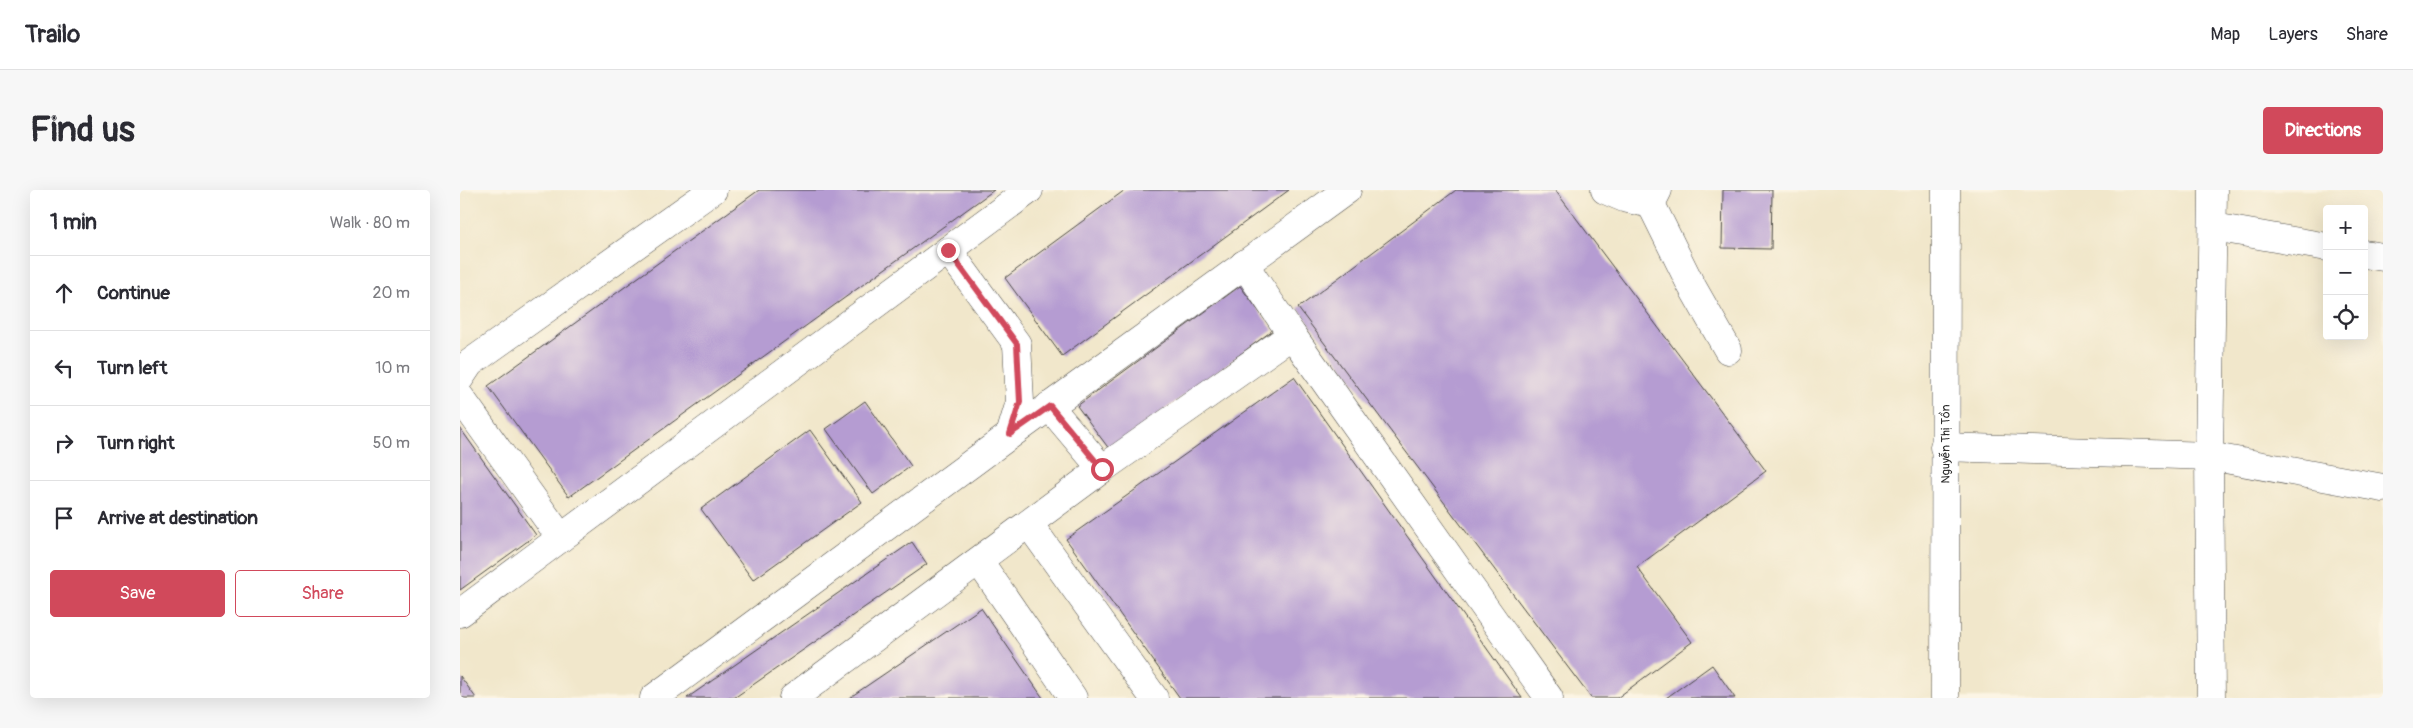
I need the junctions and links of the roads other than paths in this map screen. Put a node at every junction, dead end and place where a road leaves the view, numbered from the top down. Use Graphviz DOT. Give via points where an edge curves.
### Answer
graph roads {
  1 [pos="713,190"];
  2 [pos="1029,190"];
  3 [pos="1347,190"];
  4 [pos="1605,190"];
  5 [pos="1946,190"];
  6 [pos="2213,190"];
  7 [pos="1655,197"];
  8 [pos="2214,227"];
  9 [pos="2323,246"];
  10 [pos="948,250"];
  11 [pos="2368,255"];
  12 [pos="2383,257"];
  13 [pos="1244,264"];
  14 [pos="1292,336"];
  15 [pos="1728,350"];
  16 [pos="460,378"];
  17 [pos="460,397"];
  18 [pos="1050,406"];
  19 [pos="1010,434"];
  20 [pos="1944,447"];
  21 [pos="2209,456"];
  22 [pos="1102,469"];
  23 [pos="2383,488"];
  24 [pos="1029,524"];
  25 [pos="561,538"];
  26 [pos="979,561"];
  27 [pos="460,613"];
  28 [pos="654,698"];
  29 [pos="793,698"];
  30 [pos="1073,698"];
  31 [pos="1154,698"];
  32 [pos="1549,698"];
  33 [pos="1945,698"];
  34 [pos="2211,698"];
  1 -- 16 [label="street" via="470,363"];
  2 -- 10 [label="street"];
  3 -- 13 [label="street"];
  4 -- 7 [label="street" via="1624,198"];
  5 -- 20 [label="street, Nguyễn Thị Tồn"];
  6 -- 8 [label="street"];
  7 -- 15 [label="street" via="1690,283"];
  8 -- 9 [label="street"];
  8 -- 21 [label="street"];
  10 -- 19 [label="street" via="1017,344 1020,402"];
  10 -- 25 [label="street"];
  11 -- 12 [label="street"];
  13 -- 14 [label="street"];
  13 -- 18 [label="street"];
  14 -- 22 [label="street"];
  14 -- 32 [label="street"];
  17 -- 25 [label="street"];
  18 -- 19 [label="street"];
  18 -- 22 [label="street"];
  19 -- 28 [label="street"];
  20 -- 21 [label="street"];
  20 -- 33 [label="street, Nguyễn Thị Tồn"];
  21 -- 23 [label="street"];
  21 -- 34 [label="street"];
  22 -- 24 [label="street"];
  24 -- 26 [label="street"];
  24 -- 31 [label="street"];
  25 -- 27 [label="street"];
  26 -- 29 [label="street"];
  26 -- 30 [label="street"];
}
